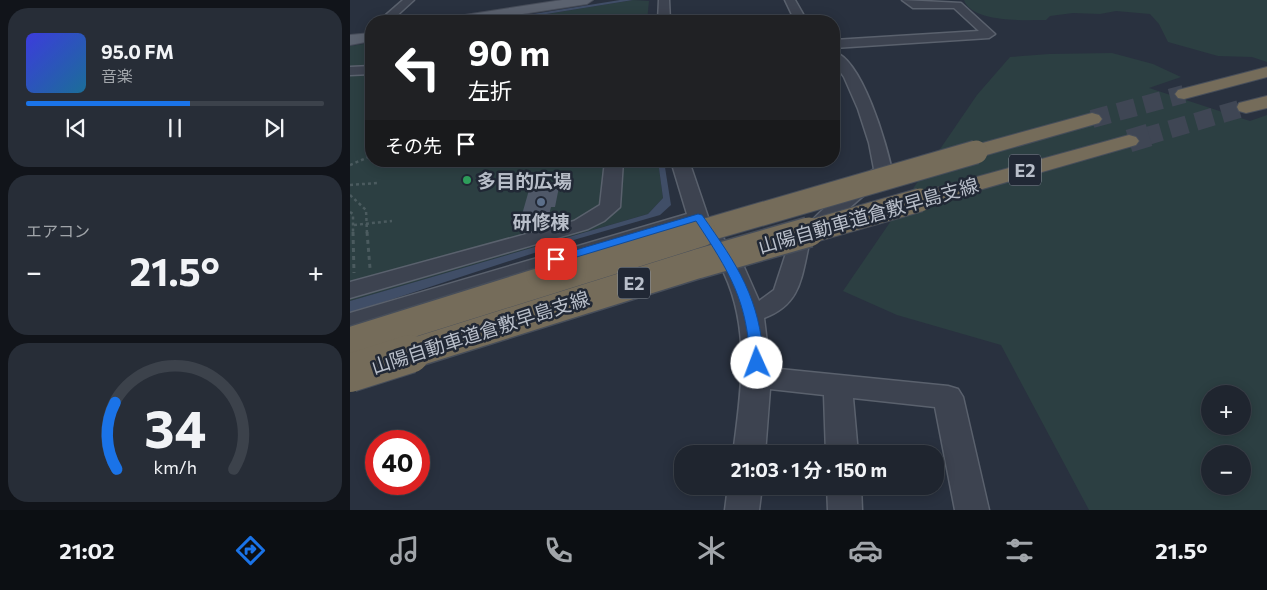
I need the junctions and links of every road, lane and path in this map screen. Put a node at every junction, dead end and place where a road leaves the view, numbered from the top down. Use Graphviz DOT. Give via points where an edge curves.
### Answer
graph roads {
  1 [pos="409,0"];
  2 [pos="586,0"];
  3 [pos="604,0"];
  4 [pos="664,0"];
  5 [pos="790,0"];
  6 [pos="907,0"];
  7 [pos="549,3"];
  8 [pos="392,15"];
  9 [pos="484,15"];
  10 [pos="508,15"];
  11 [pos="664,15"];
  12 [pos="798,15"];
  13 [pos="365,36"];
  14 [pos="350,39"];
  15 [pos="840,44"];
  16 [pos="840,61"];
  17 [pos="365,70"];
  18 [pos="350,71"];
  19 [pos="1267,72"];
  20 [pos="1184,94"];
  21 [pos="1267,102"];
  22 [pos="1246,108"];
  23 [pos="1092,119"];
  24 [pos="1130,141"];
  25 [pos="365,159"];
  26 [pos="350,165"];
  27 [pos="613,167"];
  28 [pos="682,167"];
  29 [pos="883,169"];
  30 [pos="377,183"];
  31 [pos="350,185"];
  32 [pos="350,195"];
  33 [pos="351,213"];
  34 [pos="700,219"];
  35 [pos="392,221"];
  36 [pos="369,222"];
  37 [pos="354,225"];
  38 [pos="352,242"];
  39 [pos="797,249"];
  40 [pos="733,268"];
  41 [pos="358,287"];
  42 [pos="750,314"];
  43 [pos="360,318"];
  44 [pos="350,342"];
  45 [pos="350,373"];
  46 [pos="757,377"];
  47 [pos="350,384"];
  48 [pos="838,386"];
  49 [pos="350,390"];
  50 [pos="750,445"];
  51 [pos="841,445"];
  52 [pos="744,495"];
  53 [pos="844,495"];
  54 [pos="742,510"];
  55 [pos="845,510"];
  56 [pos="972,510"];
  1 -- 8 [label="street"];
  2 -- 7 [label="main road"];
  3 -- 10 [label="main road"];
  4 -- 11 [label="street"];
  5 -- 12 [label="street"];
  6 -- 15 [label="street" via="913,5 957,5 989,34"];
  7 -- 9 [label="main road"];
  13 -- 14 [label="main road"];
  16 -- 29 [label="street" via="876,137"];
  17 -- 18 [label="street"];
  19 -- 20 [label="highway"];
  21 -- 22 [label="highway"];
  23 -- 44 [label="highway, 山陽自動車道倉敷早島支線 / E2, bridge" via="679,238"];
  24 -- 45 [label="highway, 山陽自動車道倉敷早島支線 / E2, bridge" via="698,264"];
  25 -- 26 [label="path"];
  27 -- 41 [label="street" via="610,207 581,225"];
  28 -- 34 [label="street"];
  29 -- 34 [label="street"];
  29 -- 39 [label="street" via="879,176 833,212"];
  30 -- 31 [label="path"];
  32 -- 36 [label="path" via="367,210"];
  33 -- 37 [label="path"];
  34 -- 40 [label="street"];
  34 -- 43 [label="street"];
  35 -- 36 [label="path"];
  36 -- 37 [label="path"];
  36 -- 41 [label="path" via="367,239 371,278"];
  37 -- 38 [label="path"];
  38 -- 41 [label="path" via="354,284"];
  39 -- 40 [label="street"];
  39 -- 42 [label="street" via="781,300"];
  40 -- 42 [label="street"];
  40 -- 49 [label="street" via="521,332"];
  42 -- 46 [label="street" via="756,335"];
  43 -- 47 [label="street" via="371,323"];
  46 -- 48 [label="street"];
  46 -- 50 [label="street"];
  48 -- 51 [label="street"];
  48 -- 56 [label="street" via="948,397"];
  52 -- 54 [label="street"];
  53 -- 55 [label="street"];
}
